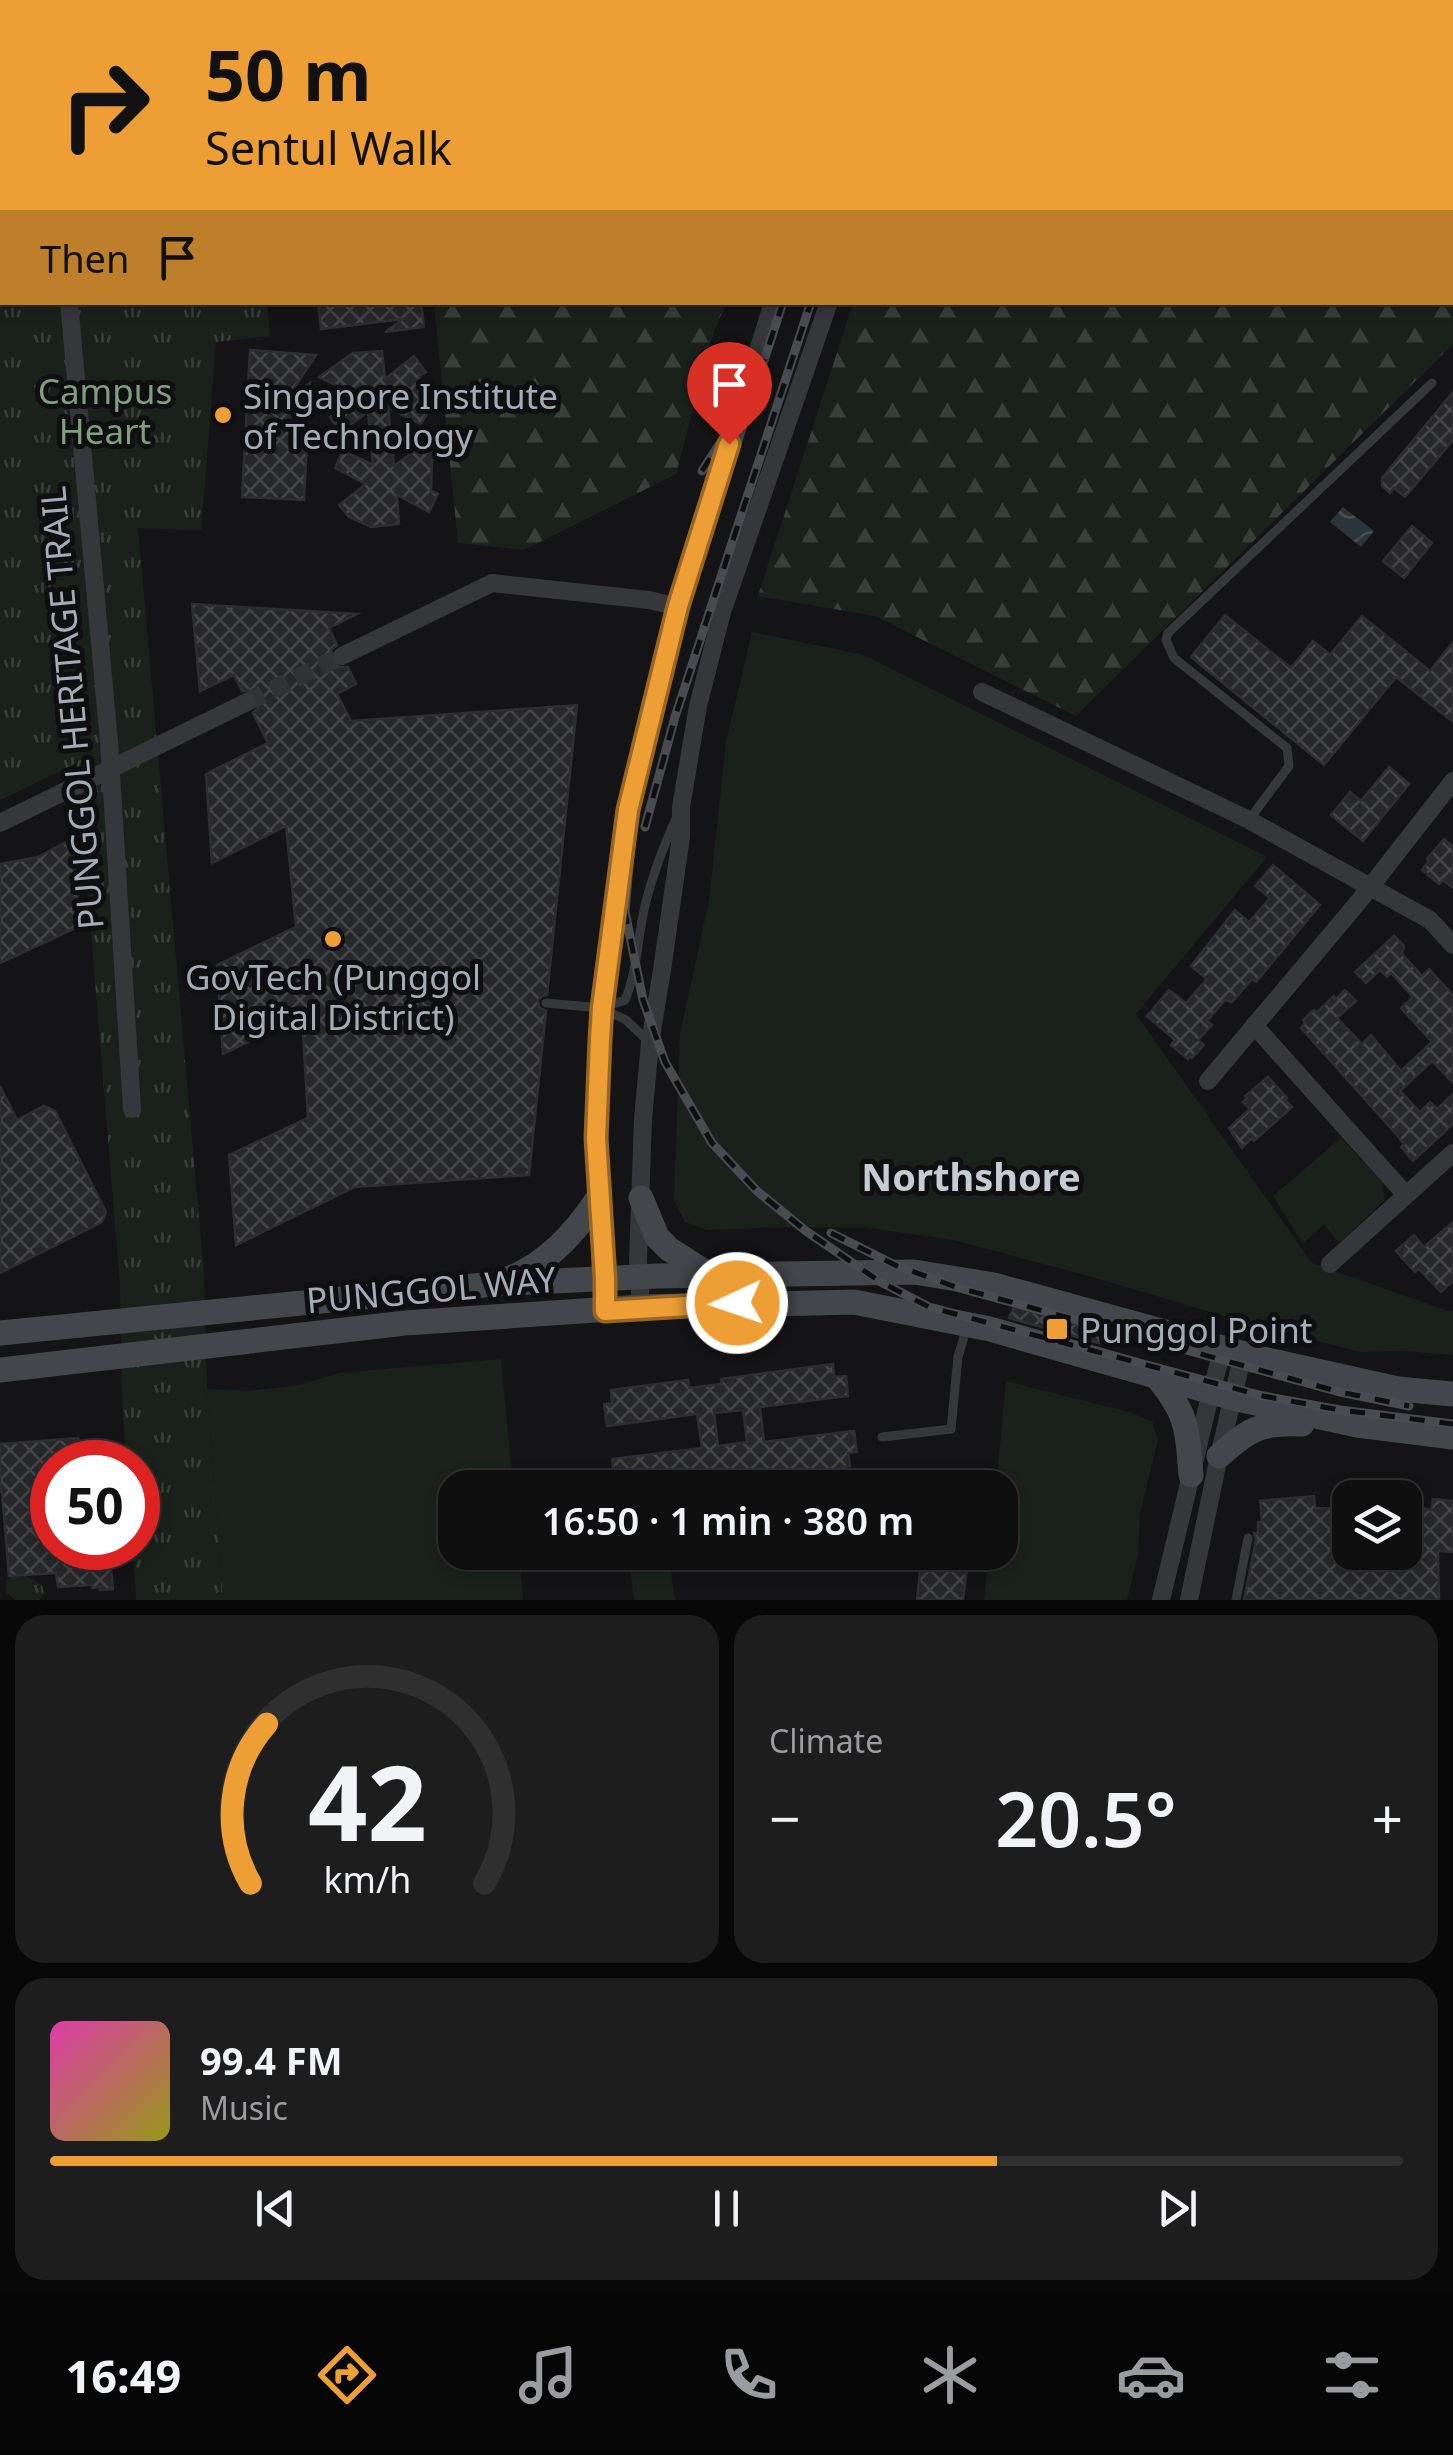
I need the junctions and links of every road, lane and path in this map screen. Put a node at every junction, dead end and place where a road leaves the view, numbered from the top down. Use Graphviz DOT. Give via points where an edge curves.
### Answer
graph roads {
  1 [pos="69,305"];
  2 [pos="772,305"];
  3 [pos="828,305"];
  4 [pos="1432,383"];
  5 [pos="678,606"];
  6 [pos="342,656"];
  7 [pos="982,692"];
  8 [pos="247,702"];
  9 [pos="1453,781"];
  10 [pos="681,808"];
  11 [pos="1249,820"];
  12 [pos="0,823"];
  13 [pos="1370,886"];
  14 [pos="1453,944"];
  15 [pos="546,1004"];
  16 [pos="602,1008"];
  17 [pos="1254,1025"];
  18 [pos="650,1043"];
  19 [pos="1208,1081"];
  20 [pos="132,1110"];
  21 [pos="1453,1153"];
  22 [pos="1406,1196"];
  23 [pos="598,1198"];
  24 [pos="640,1198"];
  25 [pos="1330,1264"];
  26 [pos="638,1276"];
  27 [pos="711,1276"];
  28 [pos="605,1278"];
  29 [pos="494,1284"];
  30 [pos="641,1307"];
  31 [pos="605,1311"];
  32 [pos="968,1324"];
  33 [pos="0,1333"];
  34 [pos="1233,1351"];
  35 [pos="0,1370"];
  36 [pos="1156,1376"];
  37 [pos="1453,1394"];
  38 [pos="1222,1395"];
  39 [pos="1357,1426"];
  40 [pos="882,1437"];
  41 [pos="1453,1437"];
  42 [pos="1219,1456"];
  43 [pos="1192,1475"];
  44 [pos="1248,1538"];
  45 [pos="1161,1600"];
  46 [pos="1190,1600"];
  47 [pos="1236,1600"];
  1 -- 20 [label="street, PUNGGOL HERITAGE TRAIL" via="109,742"];
  2 -- 5 [label="street"];
  3 -- 10 [label="street" via="722,612"];
  4 -- 11 [label="lane" via="1168,633 1174,658 1287,748 1289,766"];
  5 -- 6 [label="street" via="492,583"];
  5 -- 16 [label="street" via="628,810"];
  7 -- 11 [label="street"];
  8 -- 12 [label="street"];
  9 -- 13 [label="street"];
  10 -- 16 [label="lane" via="644,907 633,982 625,1000"];
  10 -- 18 [label="street"];
  11 -- 13 [label="street"];
  13 -- 14 [label="street" via="1430,920"];
  13 -- 17 [label="street"];
  15 -- 16 [label="lane"];
  16 -- 18 [label="lane"];
  16 -- 23 [label="street"];
  17 -- 19 [label="street"];
  17 -- 22 [label="street"];
  18 -- 24 [label="street"];
  21 -- 22 [label="street"];
  22 -- 25 [label="street"];
  23 -- 28 [label="street"];
  23 -- 29 [label="main road" via="580,1226 540,1262"];
  24 -- 26 [label="street"];
  24 -- 27 [label="main road" via="656,1237"];
  26 -- 27 [label="main road, PUNGGOL WAY"];
  26 -- 28 [label="main road, PUNGGOL WAY"];
  26 -- 30 [label="street"];
  27 -- 34 [label="main road, PUNGGOL WAY" via="950,1276"];
  28 -- 29 [label="main road, PUNGGOL WAY"];
  28 -- 31 [label="street"];
  29 -- 33 [label="main road, PUNGGOL WAY"];
  30 -- 31 [label="main road, PUNGGOL WAY"];
  30 -- 32 [label="main road, PUNGGOL WAY" via="854,1302"];
  31 -- 35 [label="main road, PUNGGOL WAY" via="406,1323"];
  32 -- 36 [label="main road, PUNGGOL WAY"];
  32 -- 40 [label="lane" via="951,1429"];
  34 -- 37 [label="main road, PUNGGOL WAY" via="1398,1389"];
  34 -- 38 [label="street"];
  36 -- 38 [label="main road, PUNGGOL WAY"];
  36 -- 43 [label="main road" via="1184,1416"];
  38 -- 39 [label="main road, PUNGGOL WAY"];
  38 -- 42 [label="street"];
  38 -- 43 [label="street"];
  39 -- 41 [label="main road, PUNGGOL WAY"];
  39 -- 42 [label="main road" via="1275,1423 1252,1430"];
  42 -- 46 [label="street"];
  43 -- 45 [label="street"];
  44 -- 47 [label="lane"];
}
